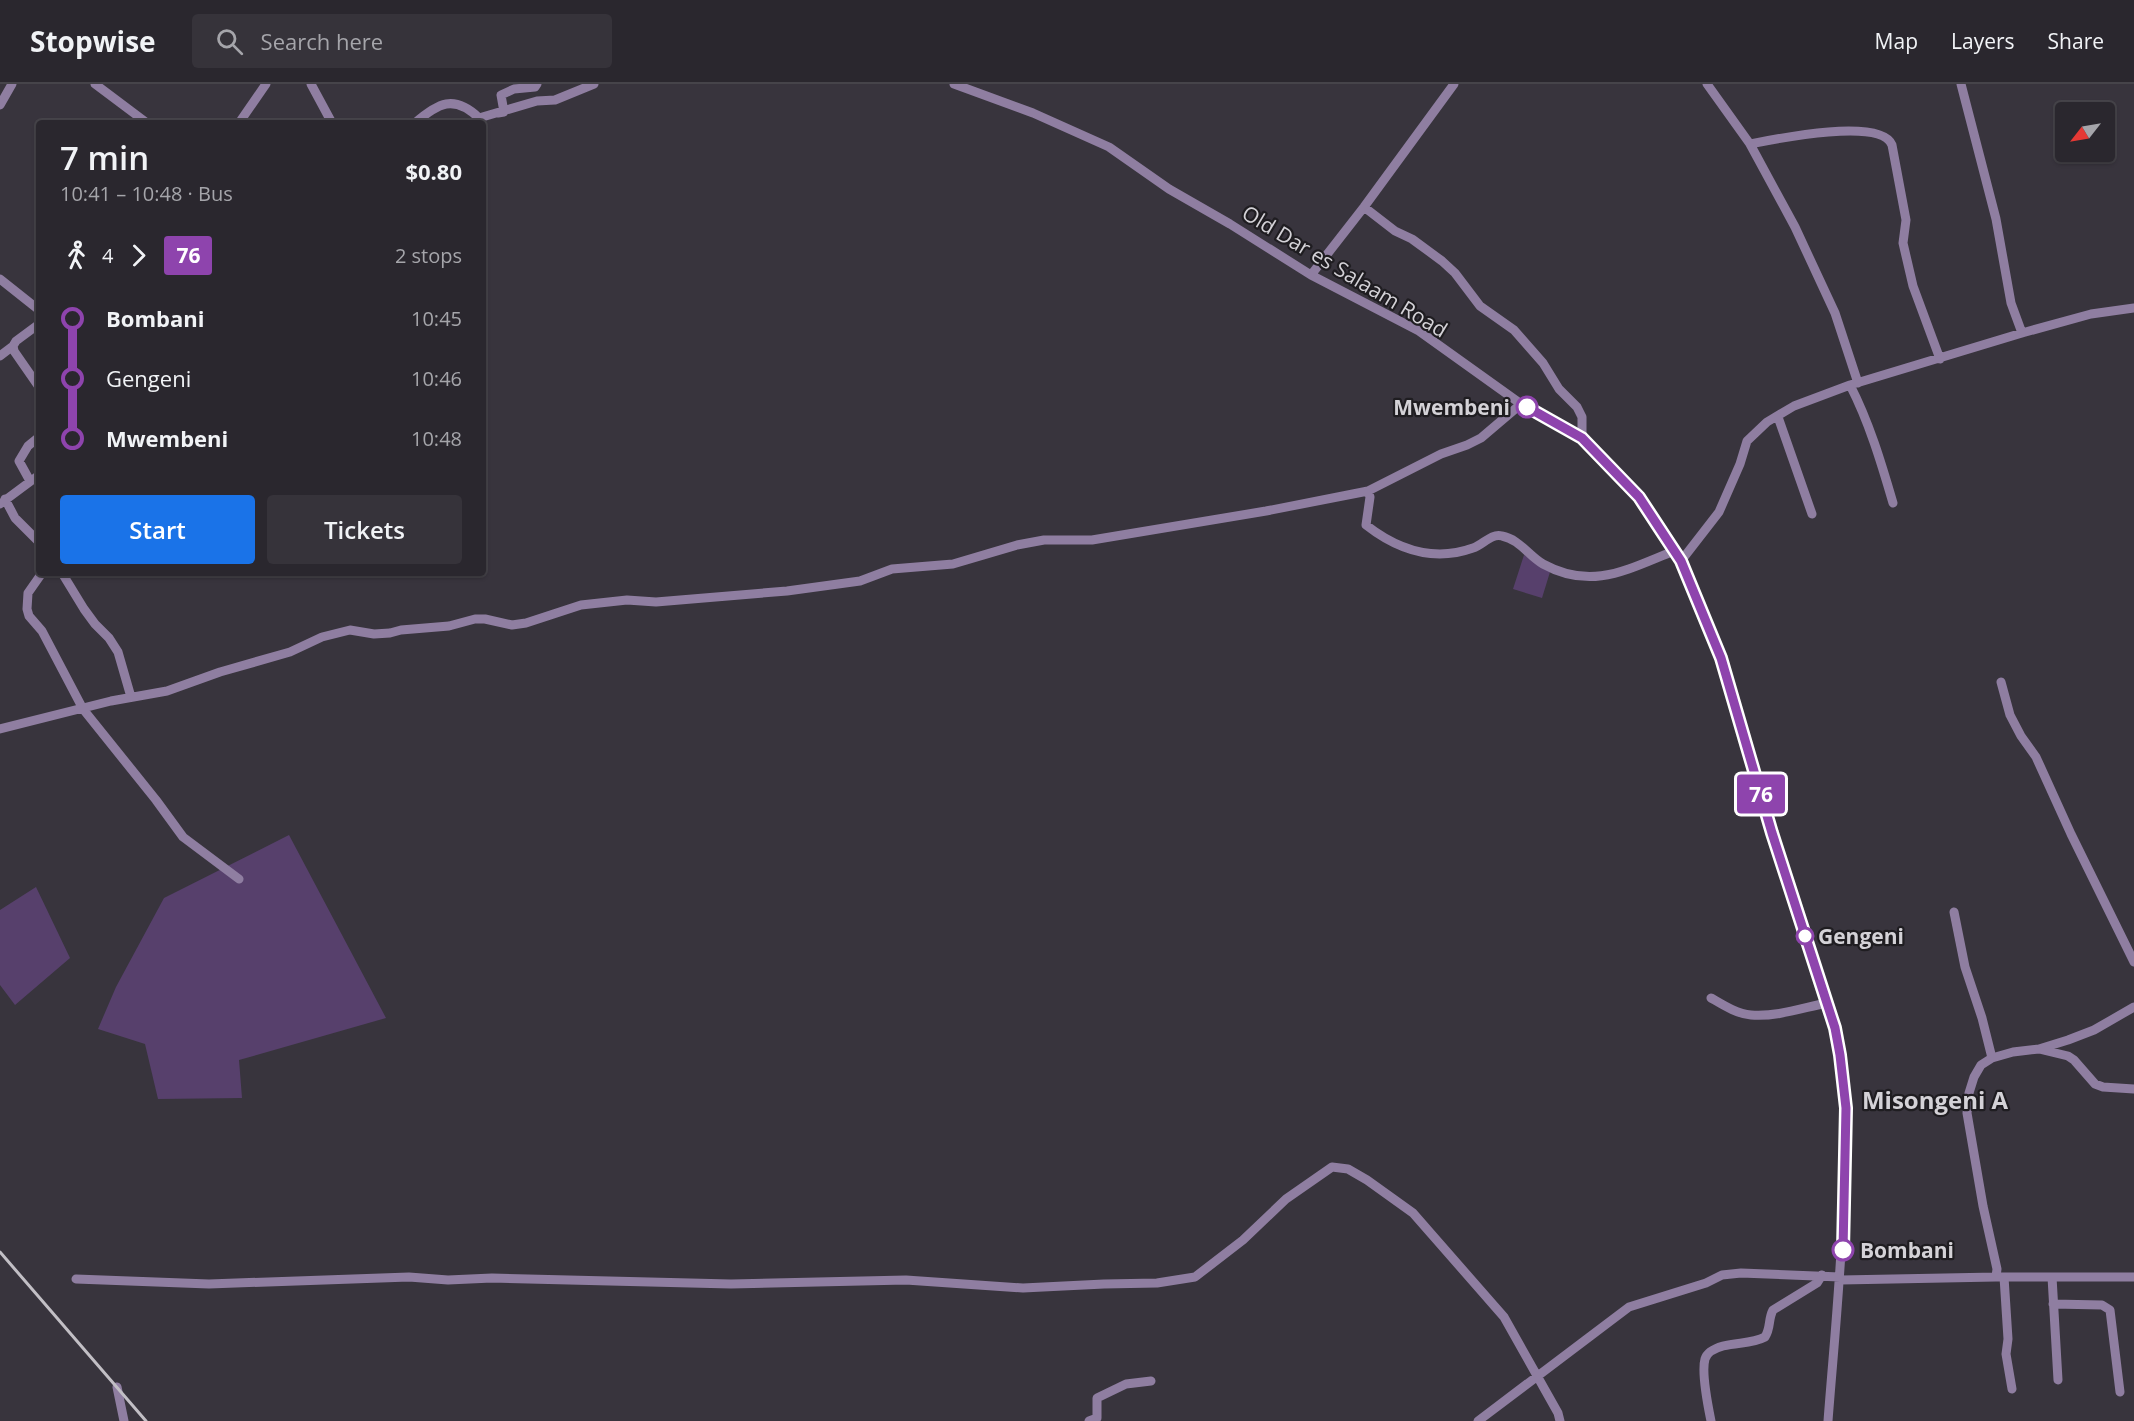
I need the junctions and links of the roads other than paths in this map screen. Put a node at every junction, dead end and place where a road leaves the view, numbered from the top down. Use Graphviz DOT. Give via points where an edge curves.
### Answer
graph roads {
  1 [pos="12,84"];
  2 [pos="95,84"];
  3 [pos="266,84"];
  4 [pos="311,84"];
  5 [pos="537,84"];
  6 [pos="594,84"];
  7 [pos="954,84"];
  8 [pos="1454,84"];
  9 [pos="1707,84"];
  10 [pos="1961,84"];
  11 [pos="0,105"];
  12 [pos="504,112"];
  13 [pos="143,120"];
  14 [pos="241,120"];
  15 [pos="330,120"];
  16 [pos="418,120"];
  17 [pos="1750,144"];
  18 [pos="1364,207"];
  19 [pos="1311,275"];
  20 [pos="0,279"];
  21 [pos="36,308"];
  22 [pos="2134,308"];
  23 [pos="36,326"];
  24 [pos="2022,333"];
  25 [pos="13,346"];
  26 [pos="0,356"];
  27 [pos="1940,359"];
  28 [pos="36,383"];
  29 [pos="1854,384"];
  30 [pos="1521,404"];
  31 [pos="1778,417"];
  32 [pos="1582,438"];
  33 [pos="36,439"];
  34 [pos="36,477"];
  35 [pos="30,481"];
  36 [pos="1368,491"];
  37 [pos="3,502"];
  38 [pos="1893,503"];
  39 [pos="1812,514"];
  40 [pos="36,539"];
  41 [pos="1674,551"];
  42 [pos="1681,561"];
  43 [pos="40,576"];
  44 [pos="64,576"];
  45 [pos="2001,682"];
  46 [pos="131,697"];
  47 [pos="82,709"];
  48 [pos="0,729"];
  49 [pos="239,879"];
  50 [pos="1954,912"];
  51 [pos="2134,962"];
  52 [pos="1711,998"];
  53 [pos="1827,1003"];
  54 [pos="2134,1007"];
  55 [pos="2039,1049"];
  56 [pos="1992,1058"];
  57 [pos="2134,1089"];
  58 [pos="1822,1275"];
  59 [pos="2000,1277"];
  60 [pos="2052,1277"];
  61 [pos="2134,1277"];
  62 [pos="1840,1279"];
  63 [pos="76,1280"];
  64 [pos="2053,1305"];
  65 [pos="1537,1378"];
  66 [pos="2058,1380"];
  67 [pos="1151,1381"];
  68 [pos="117,1387"];
  69 [pos="2012,1389"];
  70 [pos="2120,1392"];
  71 [pos="124,1421"];
  72 [pos="1089,1421"];
  73 [pos="1478,1421"];
  74 [pos="1560,1421"];
  75 [pos="1711,1421"];
  76 [pos="1828,1421"];
  1 -- 11 [label="street"];
  2 -- 13 [label="street"];
  3 -- 14 [label="street"];
  4 -- 15 [label="street"];
  5 -- 12 [label="street" via="501,94"];
  6 -- 12 [label="street" via="555,100 537,101"];
  7 -- 19 [label="street, Old Dar es Salaam Road" via="1034,113 1108,147"];
  8 -- 18 [label="street"];
  9 -- 17 [label="street"];
  10 -- 24 [label="street" via="1996,219 2011,303"];
  12 -- 16 [label="street" via="479,118 462,106 442,104"];
  17 -- 27 [label="street" via="1797,134 1850,131 1888,138 1904,206 1903,243 1913,286"];
  17 -- 29 [label="street" via="1822,280"];
  18 -- 19 [label="street"];
  18 -- 32 [label="street" via="1442,261 1480,306 1514,330 1577,407 1582,417"];
  19 -- 30 [label="street, Old Dar es Salaam Road" via="1419,331"];
  20 -- 21 [label="street"];
  22 -- 24 [label="street" via="2091,314"];
  23 -- 25 [label="street"];
  24 -- 27 [label="street"];
  25 -- 26 [label="street"];
  25 -- 28 [label="street"];
  27 -- 29 [label="street"];
  29 -- 31 [label="street" via="1794,406"];
  29 -- 38 [label="street"];
  30 -- 32 [label="street, Old Dar es Salaam Road"];
  30 -- 36 [label="street" via="1480,438"];
  31 -- 39 [label="street"];
  31 -- 42 [label="street" via="1747,441 1719,512"];
  32 -- 41 [label="street, Old Dar es Salaam Road" via="1639,497"];
  33 -- 35 [label="street" via="19,461"];
  34 -- 35 [label="street"];
  35 -- 37 [label="street"];
  36 -- 41 [label="street" via="1366,525 1387,541 1423,553 1465,550 1499,535 1512,539 1543,563 1593,578"];
  36 -- 46 [label="street" via="1092,540 1017,544 953,564 900,568 860,581 787,591 581,605 512,625 475,619 390,633 350,630 167,691"];
  37 -- 40 [label="street"];
  41 -- 42 [label="street, Old Dar es Salaam Road"];
  42 -- 53 [label="street, Old Dar es Salaam Road" via="1721,658"];
  43 -- 47 [label="street" via="28,593 29,616 42,631"];
  44 -- 46 [label="street" via="118,652"];
  45 -- 51 [label="street" via="2010,716 2036,757"];
  46 -- 47 [label="street"];
  47 -- 48 [label="street"];
  47 -- 49 [label="street" via="183,837"];
  50 -- 56 [label="street" via="1965,968"];
  52 -- 53 [label="street" via="1749,1015 1786,1013"];
  53 -- 62 [label="street, Old Dar es Salaam Road" via="1840,1055 1846,1108"];
  54 -- 55 [label="street" via="2094,1030"];
  55 -- 56 [label="street"];
  55 -- 57 [label="street" via="2068,1056 2095,1084"];
  56 -- 59 [label="street" via="1981,1065 1974,1077 1967,1113"];
  58 -- 62 [label="street"];
  58 -- 65 [label="street" via="1722,1275 1629,1307"];
  58 -- 75 [label="street" via="1817,1283 1773,1310 1765,1337 1710,1351 1704,1371"];
  59 -- 60 [label="street"];
  59 -- 62 [label="street"];
  59 -- 69 [label="street"];
  60 -- 61 [label="street"];
  60 -- 64 [label="street"];
  62 -- 76 [label="street, Old Dar es Salaam Road"];
  63 -- 65 [label="street" via="209,1284 410,1277 731,1284 906,1280 1023,1288 1157,1283 1195,1277 1243,1240 1286,1199 1332,1167 1348,1169 1413,1213 1504,1317"];
  64 -- 66 [label="street"];
  64 -- 70 [label="street" via="2102,1305 2110,1310"];
  65 -- 73 [label="street"];
  65 -- 74 [label="street"];
  67 -- 72 [label="street" via="1126,1384 1096,1398 1097,1418"];
  68 -- 71 [label="street"];
}
